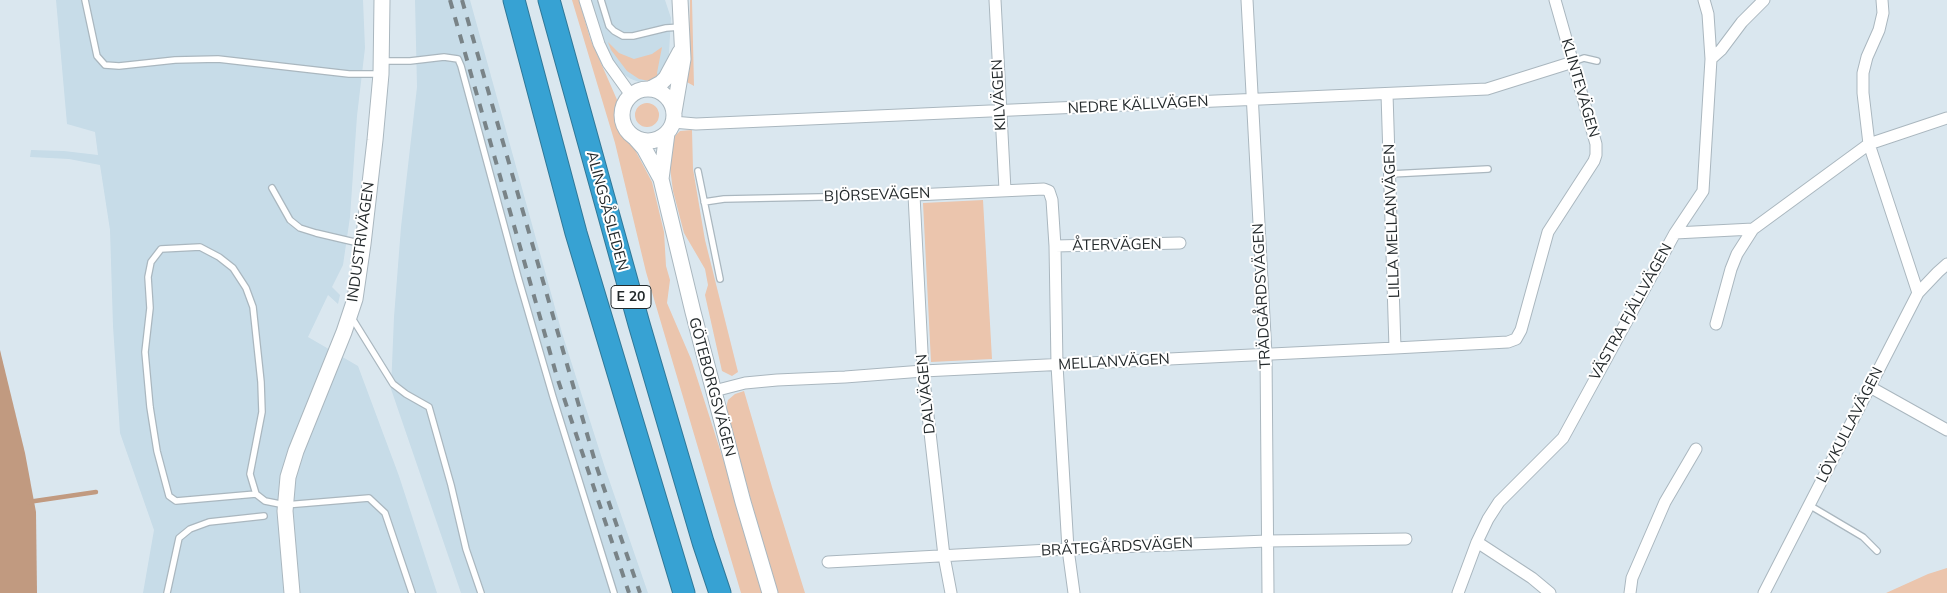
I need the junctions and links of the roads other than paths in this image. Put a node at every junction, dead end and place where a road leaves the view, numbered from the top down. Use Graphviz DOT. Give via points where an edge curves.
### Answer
graph roads {
  1 [pos="85,0"];
  2 [pos="382,0"];
  3 [pos="514,0"];
  4 [pos="549,0"];
  5 [pos="585,0"];
  6 [pos="602,0"];
  7 [pos="680,0"];
  8 [pos="995,0"];
  9 [pos="1247,0"];
  10 [pos="1555,0"];
  11 [pos="1704,0"];
  12 [pos="1764,0"];
  13 [pos="1882,0"];
  14 [pos="681,27"];
  15 [pos="681,49"];
  16 [pos="1711,59"];
  17 [pos="1597,61"];
  18 [pos="1573,62"];
  19 [pos="381,68"];
  20 [pos="650,89"];
  21 [pos="1387,94"];
  22 [pos="631,95"];
  23 [pos="1252,100"];
  24 [pos="1000,111"];
  25 [pos="1947,118"];
  26 [pos="671,122"];
  27 [pos="636,139"];
  28 [pos="1869,144"];
  29 [pos="1488,170"];
  30 [pos="698,171"];
  31 [pos="1391,174"];
  32 [pos="661,179"];
  33 [pos="272,188"];
  34 [pos="1005,190"];
  35 [pos="914,195"];
  36 [pos="704,202"];
  37 [pos="1753,229"];
  38 [pos="1675,233"];
  39 [pos="1180,243"];
  40 [pos="363,244"];
  41 [pos="1055,246"];
  42 [pos="1947,264"];
  43 [pos="720,279"];
  44 [pos="1918,293"];
  45 [pos="349,314"];
  46 [pos="1716,324"];
  47 [pos="1516,339"];
  48 [pos="1395,348"];
  49 [pos="1266,354"];
  50 [pos="1057,365"];
  51 [pos="922,371"];
  52 [pos="1870,387"];
  53 [pos="714,391"];
  54 [pos="1947,430"];
  55 [pos="1696,449"];
  56 [pos="256,494"];
  57 [pos="285,505"];
  58 [pos="1809,505"];
  59 [pos="264,516"];
  60 [pos="1406,539"];
  61 [pos="1267,541"];
  62 [pos="1477,542"];
  63 [pos="1068,549"];
  64 [pos="1877,552"];
  65 [pos="944,556"];
  66 [pos="828,562"];
  67 [pos="167,593"];
  68 [pos="292,593"];
  69 [pos="412,593"];
  70 [pos="481,593"];
  71 [pos="614,593"];
  72 [pos="684,593"];
  73 [pos="720,593"];
  74 [pos="770,593"];
  75 [pos="951,593"];
  76 [pos="1074,593"];
  77 [pos="1268,593"];
  78 [pos="1458,593"];
  79 [pos="1550,593"];
  80 [pos="1630,593"];
  81 [pos="1764,593"];
  1 -- 19 [label="lane" via="97,56 105,65 218,59 349,74"];
  2 -- 19 [label="street, INDUSTRIVÄGEN"];
  3 -- 72 [label="highway, E 20" via="576,233"];
  4 -- 73 [label="highway, ALINGSÅSLEDEN / E 20" via="639,324"];
  5 -- 22 [label="street" via="608,63"];
  6 -- 14 [label="lane" via="609,26 623,36"];
  7 -- 14 [label="street, GÖTEBORGSVÄGEN"];
  8 -- 24 [label="street, KILVÄGEN"];
  9 -- 23 [label="street, TRÄDGÅRDSVÄGEN"];
  10 -- 18 [label="street, KLINTEVÄGEN"];
  11 -- 16 [label="street, VÄSTRA FJÄLLVÄGEN"];
  12 -- 16 [label="street"];
  13 -- 28 [label="street" via="1881,22 1863,73 1862,93"];
  14 -- 15 [label="street, GÖTEBORGSVÄGEN"];
  15 -- 20 [label="street, GÖTEBORGSVÄGEN" via="666,78"];
  15 -- 26 [label="street, GÖTEBORGSVÄGEN" via="681,74"];
  16 -- 38 [label="street, VÄSTRA FJÄLLVÄGEN" via="1703,191"];
  17 -- 18 [label="lane, NEDRE KÄLLVÄGEN" via="1584,58"];
  18 -- 21 [label="street, NEDRE KÄLLVÄGEN" via="1487,89"];
  18 -- 47 [label="street, KLINTEVÄGEN" via="1596,144 1596,155 1548,232"];
  19 -- 40 [label="street, INDUSTRIVÄGEN"];
  19 -- 71 [label="lane" via="410,61 458,59 553,397"];
  20 -- 22 [label="street"];
  20 -- 26 [label="street" via="668,98"];
  21 -- 23 [label="street, NEDRE KÄLLVÄGEN"];
  21 -- 31 [label="street, LILLA MELLANVÄGEN"];
  22 -- 27 [label="street" via="624,106 622,118 626,130"];
  23 -- 24 [label="street, NEDRE KÄLLVÄGEN"];
  23 -- 49 [label="street, TRÄDGÅRDSVÄGEN"];
  24 -- 26 [label="street, NEDRE KÄLLVÄGEN" via="696,124"];
  24 -- 34 [label="street, KILVÄGEN"];
  25 -- 28 [label="street"];
  26 -- 27 [label="street" via="652,141"];
  26 -- 32 [label="street, GÖTEBORGSVÄGEN"];
  27 -- 32 [label="street, GÖTEBORGSVÄGEN"];
  28 -- 37 [label="street"];
  28 -- 44 [label="street"];
  29 -- 31 [label="lane"];
  30 -- 36 [label="lane"];
  31 -- 48 [label="street, LILLA MELLANVÄGEN"];
  32 -- 53 [label="street, GÖTEBORGSVÄGEN"];
  33 -- 40 [label="lane" via="290,220 300,228"];
  34 -- 35 [label="street, BJÖRSEVÄGEN"];
  34 -- 41 [label="street, BJÖRSEVÄGEN" via="1044,189 1049,192"];
  35 -- 36 [label="lane, BJÖRSEVÄGEN"];
  35 -- 51 [label="street, DALVÄGEN"];
  36 -- 43 [label="lane"];
  37 -- 38 [label="street"];
  37 -- 46 [label="street" via="1731,269"];
  38 -- 62 [label="street, VÄSTRA FJÄLLVÄGEN" via="1563,438 1499,502"];
  39 -- 41 [label="street, ÅTERVÄGEN"];
  40 -- 45 [label="street, INDUSTRIVÄGEN"];
  41 -- 50 [label="street"];
  42 -- 44 [label="street, LÖVKULLAVÄGEN"];
  44 -- 52 [label="street, LÖVKULLAVÄGEN"];
  45 -- 57 [label="street, INDUSTRIVÄGEN" via="296,450"];
  45 -- 70 [label="lane" via="393,384 429,407 466,550"];
  47 -- 48 [label="street, MELLANVÄGEN"];
  48 -- 49 [label="street, MELLANVÄGEN"];
  49 -- 50 [label="street, MELLANVÄGEN"];
  49 -- 61 [label="street, TRÄDGÅRDSVÄGEN"];
  50 -- 51 [label="street, MELLANVÄGEN"];
  50 -- 63 [label="street"];
  51 -- 53 [label="street, MELLANVÄGEN" via="745,383"];
  51 -- 65 [label="street, DALVÄGEN"];
  52 -- 54 [label="street"];
  52 -- 58 [label="street, LÖVKULLAVÄGEN"];
  53 -- 74 [label="street, GÖTEBORGSVÄGEN"];
  55 -- 80 [label="street" via="1665,502 1632,578"];
  56 -- 56 [label="lane" via="250,474 262,412 261,382 253,307 246,288 233,268 200,247 161,249 151,262 148,277 150,308 145,352 157,451 169,496 176,501"];
  56 -- 57 [label="lane" via="266,501"];
  57 -- 68 [label="street, INDUSTRIVÄGEN"];
  57 -- 69 [label="lane" via="370,498 385,513"];
  58 -- 64 [label="lane" via="1863,537"];
  58 -- 81 [label="street, LÖVKULLAVÄGEN"];
  59 -- 67 [label="lane" via="209,522 190,529 179,538"];
  60 -- 61 [label="street, BRÅTEGÅRDSVÄGEN"];
  61 -- 63 [label="street, BRÅTEGÅRDSVÄGEN"];
  61 -- 77 [label="street, TRÄDGÅRDSVÄGEN"];
  62 -- 78 [label="street, VÄSTRA FJÄLLVÄGEN"];
  62 -- 79 [label="street"];
  63 -- 65 [label="street, BRÅTEGÅRDSVÄGEN"];
  63 -- 76 [label="street"];
  65 -- 66 [label="street, BRÅTEGÅRDSVÄGEN"];
  65 -- 75 [label="street, DALVÄGEN"];
}
